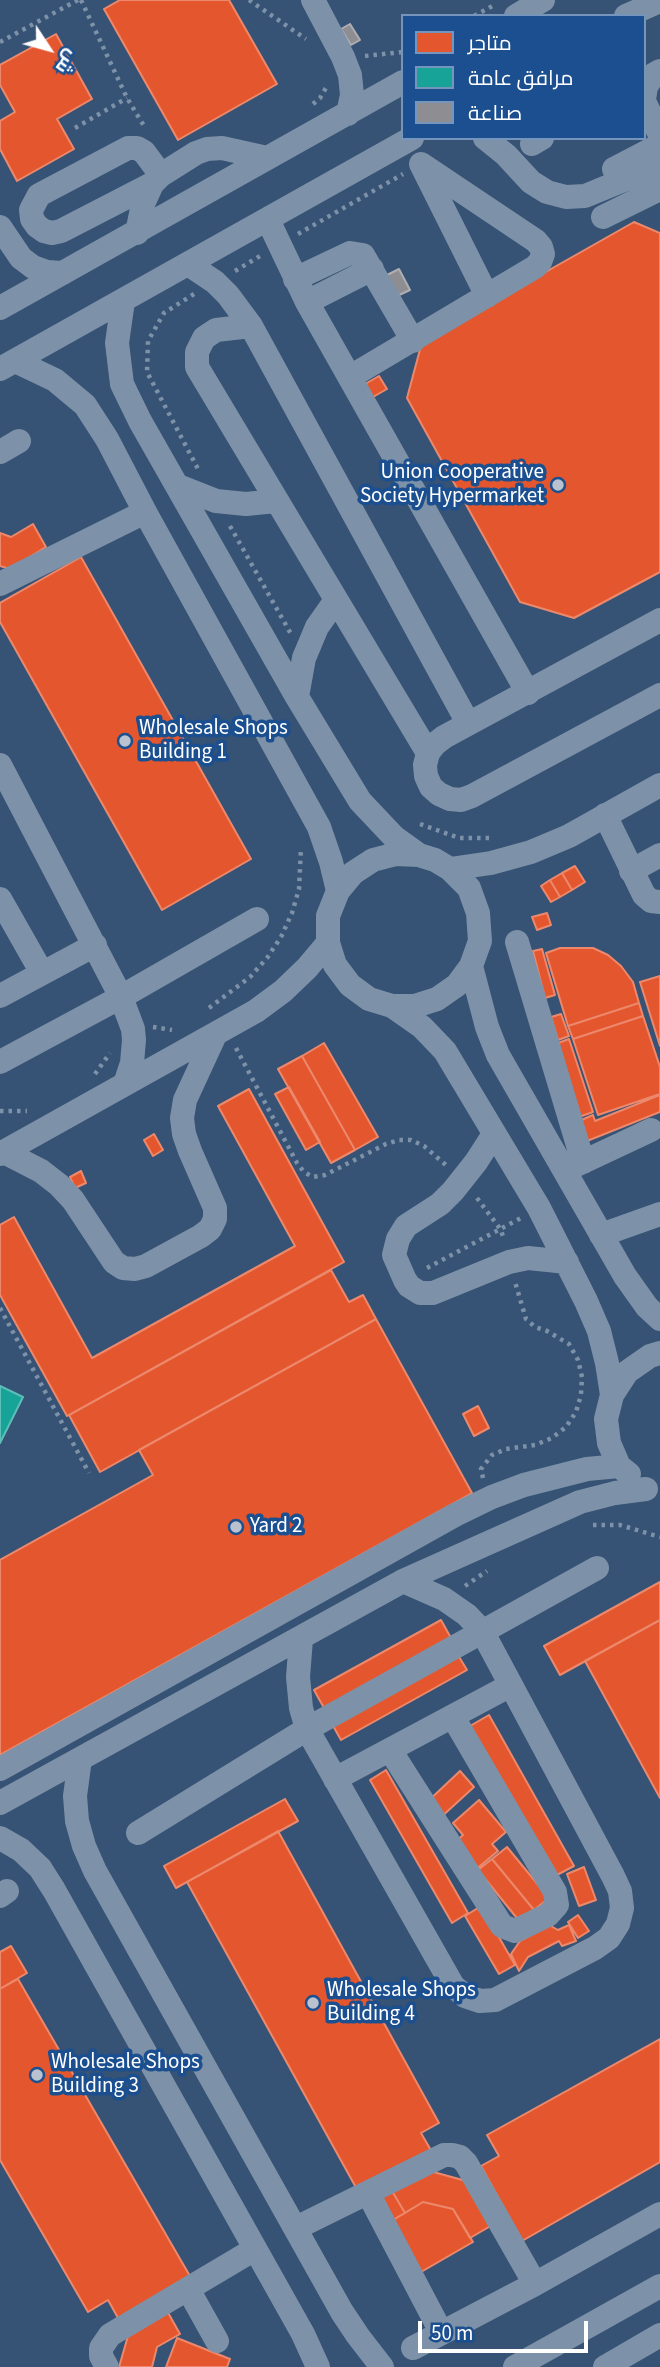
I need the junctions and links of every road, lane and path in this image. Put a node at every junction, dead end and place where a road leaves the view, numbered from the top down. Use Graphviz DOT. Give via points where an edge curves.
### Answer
graph roads {
  1 [pos="80,0"];
  2 [pos="249,0"];
  3 [pos="313,0"];
  4 [pos="502,0"];
  5 [pos="543,0"];
  6 [pos="660,1"];
  7 [pos="478,14"];
  8 [pos="519,14"];
  9 [pos="631,14"];
  10 [pos="309,41"];
  11 [pos="0,42"];
  12 [pos="660,71"];
  13 [pos="401,83"];
  14 [pos="646,87"];
  15 [pos="127,98"];
  16 [pos="646,104"];
  17 [pos="348,114"];
  18 [pos="75,128"];
  19 [pos="149,133"];
  20 [pos="660,135"];
  21 [pos="410,140"];
  22 [pos="487,140"];
  23 [pos="530,140"];
  24 [pos="660,145"];
  25 [pos="267,158"];
  26 [pos="421,164"];
  27 [pos="660,165"];
  28 [pos="156,180"];
  29 [pos="660,189"];
  30 [pos="603,217"];
  31 [pos="268,220"];
  32 [pos="0,227"];
  33 [pos="136,233"];
  34 [pos="279,245"];
  35 [pos="188,264"];
  36 [pos="372,269"];
  37 [pos="63,273"];
  38 [pos="295,279"];
  39 [pos="215,282"];
  40 [pos="486,296"];
  41 [pos="123,301"];
  42 [pos="307,302"];
  43 [pos="0,308"];
  44 [pos="251,326"];
  45 [pos="413,341"];
  46 [pos="8,365"];
  47 [pos="350,377"];
  48 [pos="178,486"];
  49 [pos="276,500"];
  50 [pos="216,501"];
  51 [pos="145,512"];
  52 [pos="0,584"];
  53 [pos="336,600"];
  54 [pos="660,620"];
  55 [pos="304,658"];
  56 [pos="528,693"];
  57 [pos="660,695"];
  58 [pos="297,697"];
  59 [pos="468,723"];
  60 [pos="428,753"];
  61 [pos="0,765"];
  62 [pos="660,785"];
  63 [pos="605,815"];
  64 [pos="413,819"];
  65 [pos="497,838"];
  66 [pos="419,855"];
  67 [pos="660,855"];
  68 [pos="450,869"];
  69 [pos="631,871"];
  70 [pos="338,891"];
  71 [pos="660,902"];
  72 [pos="4,914"];
  73 [pos="257,919"];
  74 [pos="517,942"];
  75 [pos="328,943"];
  76 [pos="95,945"];
  77 [pos="471,966"];
  78 [pos="42,973"];
  79 [pos="0,996"];
  80 [pos="121,997"];
  81 [pos="392,1006"];
  82 [pos="215,1035"];
  83 [pos="0,1062"];
  84 [pos="125,1084"];
  85 [pos="651,1130"];
  86 [pos="494,1134"];
  87 [pos="7,1145"];
  88 [pos="573,1166"];
  89 [pos="539,1208"];
  90 [pos="660,1214"];
  91 [pos="601,1235"];
  92 [pos="567,1262"];
  93 [pos="405,1280"];
  94 [pos="0,1308"];
  95 [pos="2,1317"];
  96 [pos="660,1319"];
  97 [pos="660,1353"];
  98 [pos="612,1395"];
  99 [pos="619,1466"];
  100 [pos="89,1473"];
  101 [pos="653,1491"];
  102 [pos="582,1526"];
  103 [pos="660,1537"];
  104 [pos="597,1568"];
  105 [pos="489,1570"];
  106 [pos="403,1581"];
  107 [pos="444,1600"];
  108 [pos="482,1631"];
  109 [pos="301,1639"];
  110 [pos="511,1685"];
  111 [pos="453,1717"];
  112 [pos="307,1729"];
  113 [pos="390,1750"];
  114 [pos="80,1759"];
  115 [pos="0,1769"];
  116 [pos="334,1779"];
  117 [pos="0,1803"];
  118 [pos="138,1833"];
  119 [pos="0,1838"];
  120 [pos="368,2193"];
  121 [pos="660,2214"];
  122 [pos="296,2228"];
  123 [pos="256,2249"];
  124 [pos="535,2284"];
  125 [pos="660,2286"];
  126 [pos="188,2290"];
  127 [pos="441,2332"];
  128 [pos="659,2338"];
  129 [pos="217,2341"];
  130 [pos="413,2348"];
  131 [pos="107,2367"];
  132 [pos="318,2367"];
  133 [pos="382,2367"];
  134 [pos="515,2367"];
  135 [pos="605,2367"];
  1 -- 11 [label="path"];
  1 -- 15 [label="path"];
  2 -- 10 [label="path"];
  3 -- 17 [label="street" via="350,75"];
  4 -- 7 [label="path"];
  5 -- 8 [label="street"];
  6 -- 9 [label="street"];
  12 -- 14 [label="street"];
  13 -- 17 [label="street"];
  15 -- 18 [label="path"];
  15 -- 19 [label="path"];
  16 -- 20 [label="street"];
  17 -- 25 [label="street"];
  21 -- 26 [label="street"];
  21 -- 31 [label="street"];
  22 -- 27 [label="street" via="531,182 566,197 585,196"];
  23 -- 24 [label="street" via="524,158 538,173 577,185"];
  25 -- 28 [label="street" via="207,149"];
  25 -- 33 [label="street"];
  26 -- 34 [label="path"];
  26 -- 40 [label="street"];
  26 -- 40 [label="street" via="541,247 540,262"];
  28 -- 28 [label="street" via="61,231 44,231 33,219 31,210 39,195 128,148 144,152"];
  28 -- 33 [label="street" via="143,204"];
  29 -- 30 [label="street"];
  31 -- 34 [label="street"];
  31 -- 35 [label="street"];
  32 -- 37 [label="street" via="20,258 47,272"];
  33 -- 37 [label="street"];
  34 -- 38 [label="street"];
  34 -- 39 [label="path"];
  35 -- 39 [label="street"];
  35 -- 41 [label="street"];
  36 -- 38 [label="street" via="363,256 350,253"];
  36 -- 42 [label="street"];
  36 -- 45 [label="street"];
  37 -- 43 [label="street"];
  38 -- 42 [label="street"];
  39 -- 44 [label="street"];
  39 -- 50 [label="path" via="164,313 148,341 147,372"];
  40 -- 45 [label="street"];
  41 -- 46 [label="street"];
  41 -- 48 [label="street" via="117,343 122,384"];
  42 -- 47 [label="street"];
  44 -- 49 [label="street" via="216,330 204,338 197,352 197,367"];
  44 -- 59 [label="street"];
  45 -- 47 [label="street"];
  46 -- 51 [label="street" via="55,380 85,405"];
  47 -- 56 [label="street"];
  48 -- 50 [label="street"];
  48 -- 58 [label="street"];
  49 -- 50 [label="street"];
  49 -- 53 [label="street"];
  50 -- 55 [label="path"];
  51 -- 52 [label="street"];
  51 -- 70 [label="street" via="319,827"];
  53 -- 55 [label="street" via="317,627"];
  53 -- 60 [label="street"];
  54 -- 56 [label="street"];
  55 -- 58 [label="street"];
  56 -- 59 [label="street"];
  57 -- 60 [label="street" via="461,800 431,787 425,765"];
  58 -- 66 [label="street" via="360,801 394,837"];
  59 -- 60 [label="street"];
  61 -- 76 [label="street"];
  62 -- 63 [label="street"];
  63 -- 68 [label="street" via="531,852"];
  63 -- 69 [label="street"];
  64 -- 65 [label="path" via="459,838"];
  66 -- 68 [label="street"];
  66 -- 70 [label="street" via="373,860 353,873"];
  67 -- 69 [label="street"];
  68 -- 77 [label="street" via="469,888 478,913 480,941"];
  69 -- 71 [label="street" via="644,895"];
  70 -- 75 [label="street" via="328,916"];
  72 -- 78 [label="street"];
  73 -- 80 [label="street"];
  74 -- 88 [label="street"];
  75 -- 81 [label="street" via="335,965 350,985 369,999"];
  75 -- 82 [label="street" via="283,991"];
  76 -- 78 [label="street"];
  76 -- 80 [label="street"];
  77 -- 81 [label="street" via="457,985 438,999"];
  77 -- 88 [label="street" via="498,1055"];
  78 -- 79 [label="street"];
  80 -- 83 [label="street"];
  80 -- 84 [label="street" via="134,1029 132,1063"];
  81 -- 86 [label="street" via="445,1051"];
  82 -- 84 [label="street"];
  82 -- 87 [label="street" via="185,1100 182,1118 215,1219 201,1236 146,1266 123,1268 114,1262 73,1200"];
  84 -- 87 [label="street"];
  85 -- 88 [label="street"];
  86 -- 89 [label="street"];
  86 -- 93 [label="street" via="453,1191 406,1227 398,1239 394,1255"];
  88 -- 91 [label="street"];
  89 -- 92 [label="street"];
  89 -- 93 [label="path"];
  90 -- 91 [label="street"];
  91 -- 96 [label="street" via="625,1276"];
  92 -- 93 [label="street" via="528,1258 509,1262 433,1293 420,1293"];
  92 -- 98 [label="street" via="599,1331"];
  94 -- 95 [label="path"];
  95 -- 100 [label="path"];
  97 -- 98 [label="street" via="627,1372"];
  98 -- 99 [label="street" via="606,1419 609,1444"];
  99 -- 101 [label="street"];
  99 -- 115 [label="street" via="534,1482 455,1515"];
  101 -- 106 [label="street" via="615,1493 580,1502"];
  102 -- 103 [label="path" via="620,1525"];
  104 -- 108 [label="street"];
  105 -- 107 [label="path"];
  106 -- 107 [label="street"];
  106 -- 109 [label="street"];
  107 -- 108 [label="street"];
  108 -- 110 [label="street"];
  108 -- 112 [label="street"];
  109 -- 112 [label="street" via="300,1708"];
  109 -- 114 [label="street"];
  110 -- 111 [label="street"];
  110 -- 116 [label="street" via="620,1891 622,1908 609,1938 546,1975 495,2000 480,2001 453,1986"];
  111 -- 113 [label="street"];
  111 -- 113 [label="street" via="555,1892 557,1905 548,1915 515,1931 502,1926"];
  112 -- 116 [label="street"];
  112 -- 118 [label="street"];
  113 -- 116 [label="street"];
  114 -- 117 [label="street"];
  114 -- 122 [label="street" via="77,1821 95,1871"];
  119 -- 123 [label="street" via="21,1850 54,1889"];
  120 -- 122 [label="street"];
  120 -- 124 [label="street" via="444,2155 460,2157"];
  120 -- 127 [label="street"];
  121 -- 124 [label="street"];
  122 -- 133 [label="street" via="348,2320"];
  123 -- 126 [label="street"];
  123 -- 132 [label="street"];
  124 -- 127 [label="street"];
  125 -- 134 [label="street"];
  126 -- 129 [label="street"];
  126 -- 131 [label="street" via="104,2340 101,2356"];
  127 -- 130 [label="street"];
  128 -- 135 [label="street"];
}
